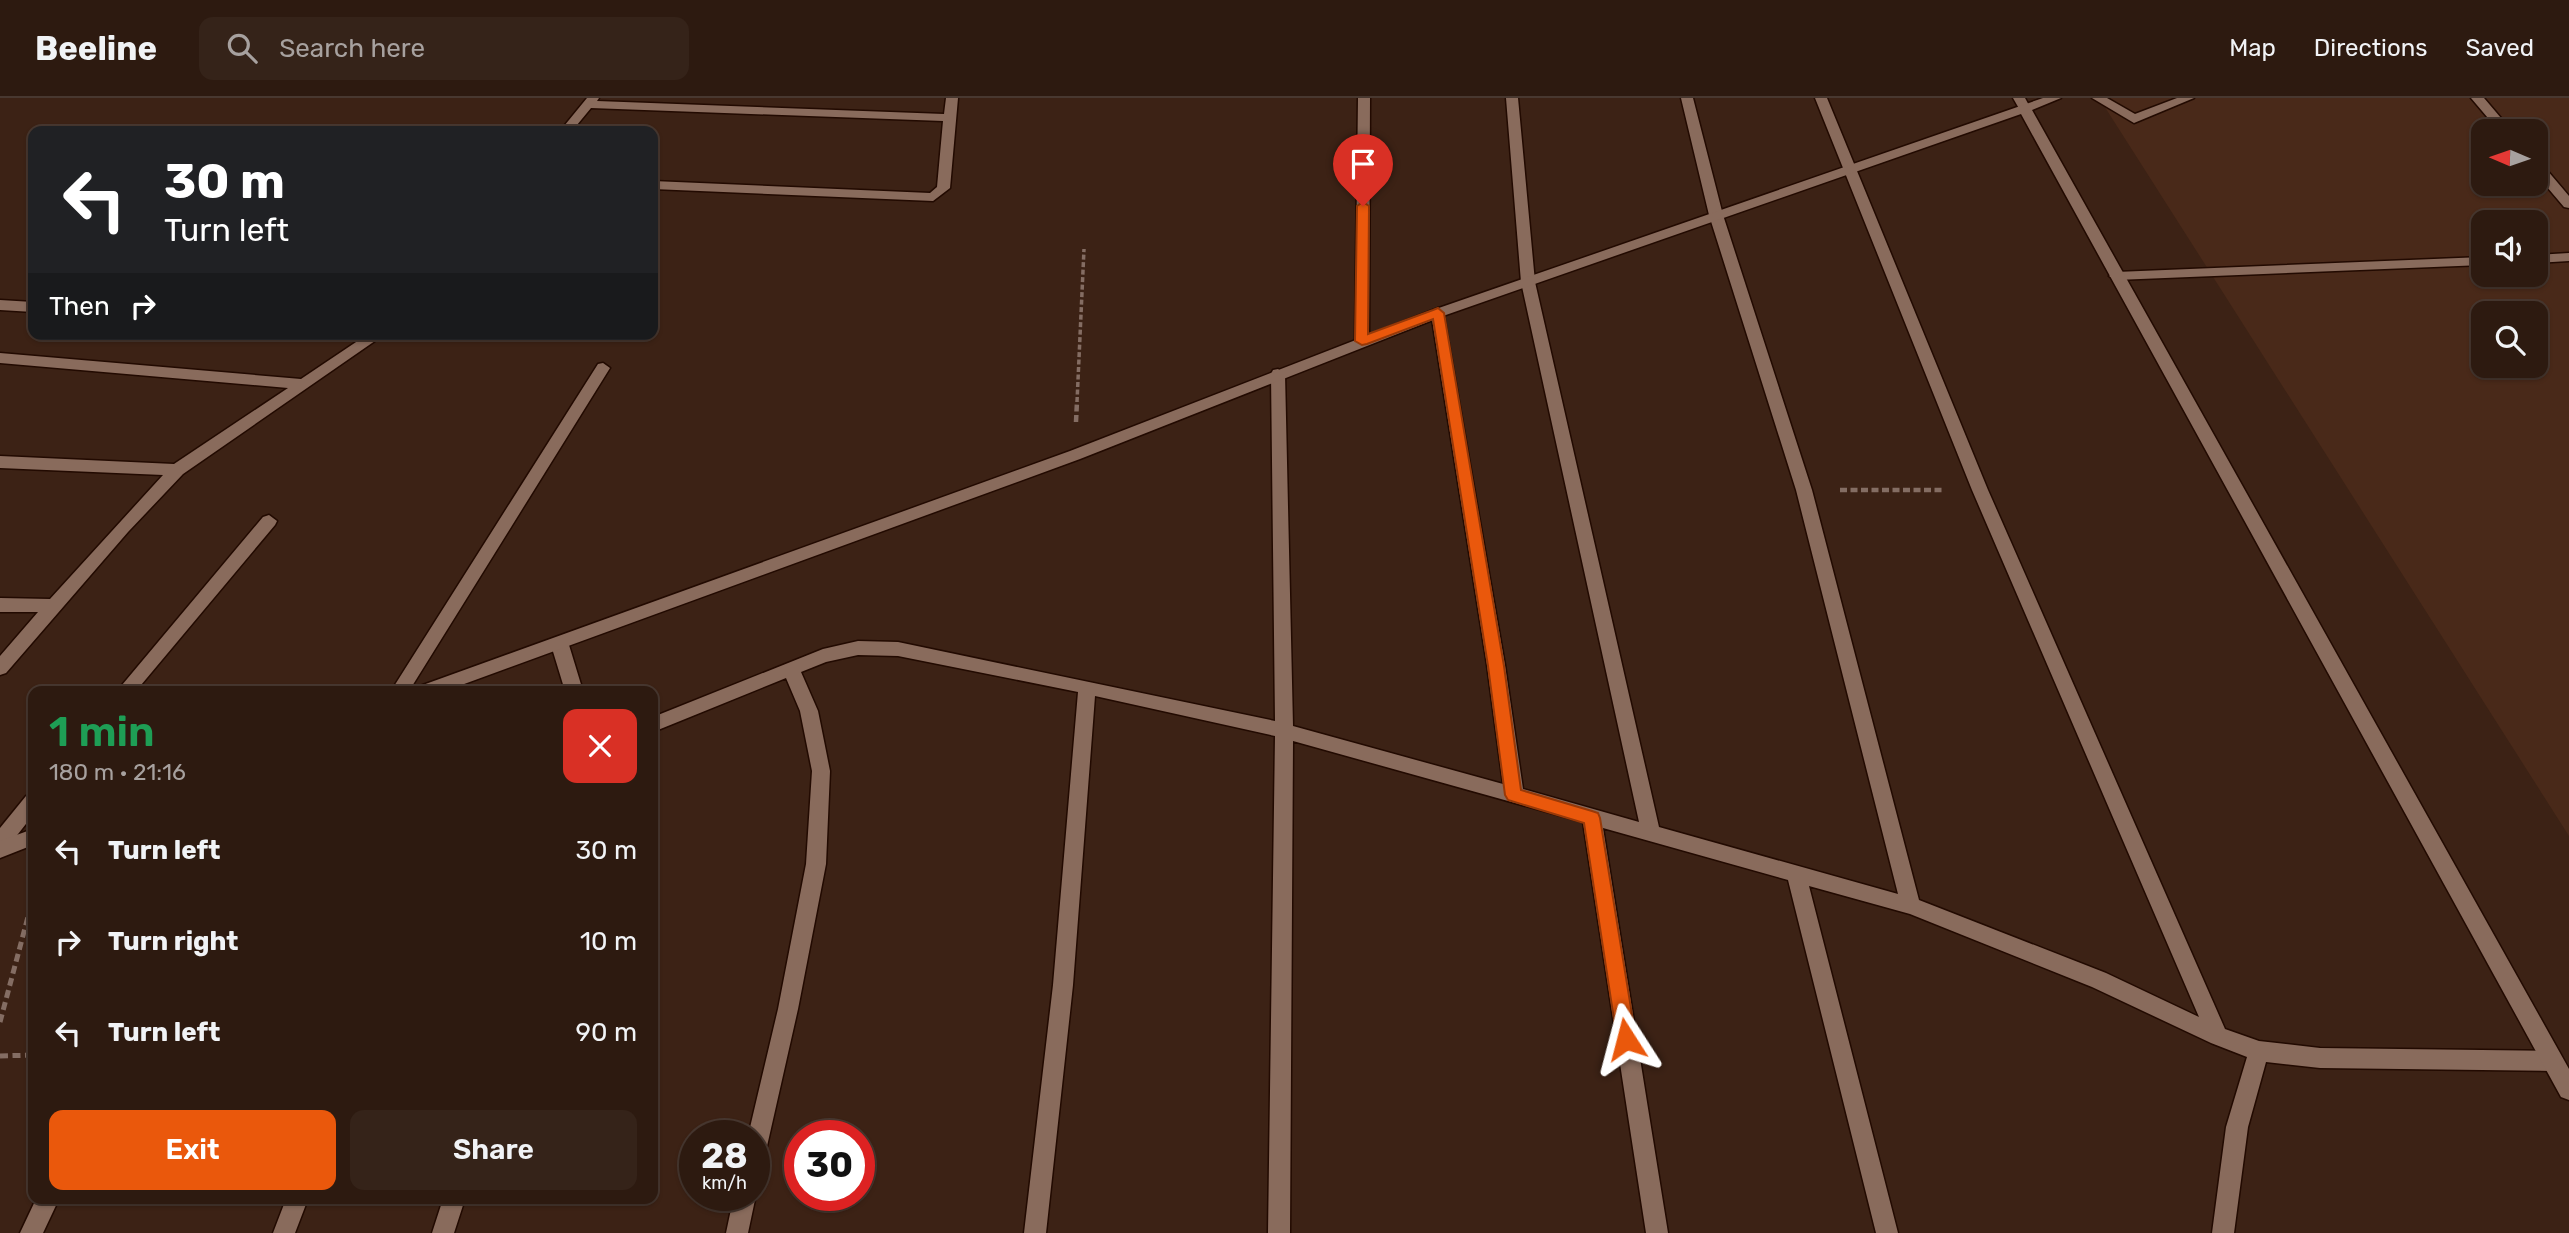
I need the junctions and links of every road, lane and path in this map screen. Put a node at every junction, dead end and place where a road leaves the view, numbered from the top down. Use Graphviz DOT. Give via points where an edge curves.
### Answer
graph roads {
  1 [pos="952,98"];
  2 [pos="1364,98"];
  3 [pos="1512,98"];
  4 [pos="1688,98"];
  5 [pos="1821,98"];
  6 [pos="2054,98"];
  7 [pos="2098,98"];
  8 [pos="2188,98"];
  9 [pos="2477,98"];
  10 [pos="590,101"];
  11 [pos="2022,104"];
  12 [pos="951,118"];
  13 [pos="2495,119"];
  14 [pos="570,126"];
  15 [pos="1851,170"];
  16 [pos="2548,180"];
  17 [pos="658,185"];
  18 [pos="2569,204"];
  19 [pos="1716,215"];
  20 [pos="1084,249"];
  21 [pos="2569,257"];
  22 [pos="2548,258"];
  23 [pos="2471,261"];
  24 [pos="2116,276"];
  25 [pos="1528,282"];
  26 [pos="0,305"];
  27 [pos="28,307"];
  28 [pos="1438,313"];
  29 [pos="369,340"];
  30 [pos="1362,341"];
  31 [pos="0,358"];
  32 [pos="603,368"];
  33 [pos="1278,374"];
  34 [pos="304,383"];
  35 [pos="1074,455"];
  36 [pos="0,462"];
  37 [pos="177,470"];
  38 [pos="1804,490"];
  39 [pos="1980,490"];
  40 [pos="269,521"];
  41 [pos="0,606"];
  42 [pos="54,606"];
  43 [pos="560,645"];
  44 [pos="0,668"];
  45 [pos="790,669"];
  46 [pos="130,686"];
  47 [pos="403,686"];
  48 [pos="441,686"];
  49 [pos="572,686"];
  50 [pos="1087,687"];
  51 [pos="658,723"];
  52 [pos="1284,731"];
  53 [pos="1514,795"];
  54 [pos="28,808"];
  55 [pos="1592,818"];
  56 [pos="1651,832"];
  57 [pos="28,839"];
  58 [pos="0,842"];
  59 [pos="0,850"];
  60 [pos="1796,872"];
  61 [pos="1911,906"];
  62 [pos="28,917"];
  63 [pos="0,1022"];
  64 [pos="2218,1036"];
  65 [pos="2259,1051"];
  66 [pos="28,1055"];
  67 [pos="0,1056"];
  68 [pos="2552,1061"];
  69 [pos="2569,1090"];
  70 [pos="762,1120"];
  71 [pos="45,1204"];
  72 [pos="296,1204"];
  73 [pos="452,1204"];
  74 [pos="742,1211"];
  75 [pos="30,1233"];
  76 [pos="284,1233"];
  77 [pos="443,1233"];
  78 [pos="737,1233"];
  79 [pos="1035,1233"];
  80 [pos="1279,1233"];
  81 [pos="1657,1233"];
  82 [pos="1887,1233"];
  83 [pos="2223,1233"];
  1 -- 12 [label="street"];
  2 -- 30 [label="street"];
  3 -- 25 [label="street"];
  4 -- 19 [label="street"];
  5 -- 15 [label="street"];
  6 -- 11 [label="street"];
  7 -- 8 [label="street" via="2134,119"];
  9 -- 13 [label="street"];
  10 -- 12 [label="street"];
  10 -- 14 [label="street"];
  11 -- 15 [label="street"];
  11 -- 24 [label="street"];
  12 -- 17 [label="street" via="943,188 933,197"];
  15 -- 19 [label="street"];
  15 -- 39 [label="street"];
  16 -- 18 [label="street"];
  19 -- 25 [label="street"];
  19 -- 38 [label="street"];
  20 -- 35 [label="path"];
  21 -- 22 [label="street"];
  23 -- 24 [label="street"];
  24 -- 68 [label="street"];
  25 -- 28 [label="street"];
  25 -- 56 [label="street"];
  26 -- 27 [label="street"];
  28 -- 30 [label="street"];
  28 -- 53 [label="street"];
  29 -- 34 [label="street"];
  30 -- 33 [label="street"];
  31 -- 34 [label="street"];
  32 -- 47 [label="street"];
  33 -- 35 [label="street"];
  33 -- 52 [label="street"];
  34 -- 37 [label="street"];
  35 -- 43 [label="street"];
  36 -- 37 [label="street"];
  37 -- 42 [label="street"];
  38 -- 39 [label="path"];
  38 -- 61 [label="street"];
  39 -- 64 [label="street"];
  40 -- 46 [label="street"];
  41 -- 42 [label="street"];
  42 -- 44 [label="street"];
  43 -- 48 [label="street"];
  43 -- 49 [label="street"];
  45 -- 50 [label="street" via="858,648 898,649"];
  45 -- 51 [label="street"];
  45 -- 70 [label="street" via="809,711 821,771 816,864"];
  50 -- 52 [label="street"];
  50 -- 79 [label="street" via="1063,985"];
  52 -- 53 [label="street"];
  52 -- 80 [label="street"];
  53 -- 55 [label="street"];
  54 -- 58 [label="street"];
  55 -- 56 [label="street"];
  55 -- 81 [label="street"];
  56 -- 60 [label="street"];
  57 -- 59 [label="street"];
  60 -- 61 [label="street"];
  60 -- 82 [label="street"];
  61 -- 64 [label="street" via="2099,980"];
  62 -- 63 [label="path"];
  64 -- 65 [label="street"];
  65 -- 68 [label="street" via="2320,1058"];
  65 -- 83 [label="street" via="2237,1127"];
  66 -- 67 [label="path"];
  68 -- 69 [label="street"];
  71 -- 75 [label="street"];
  72 -- 76 [label="street"];
  73 -- 77 [label="street"];
  74 -- 78 [label="street"];
}
